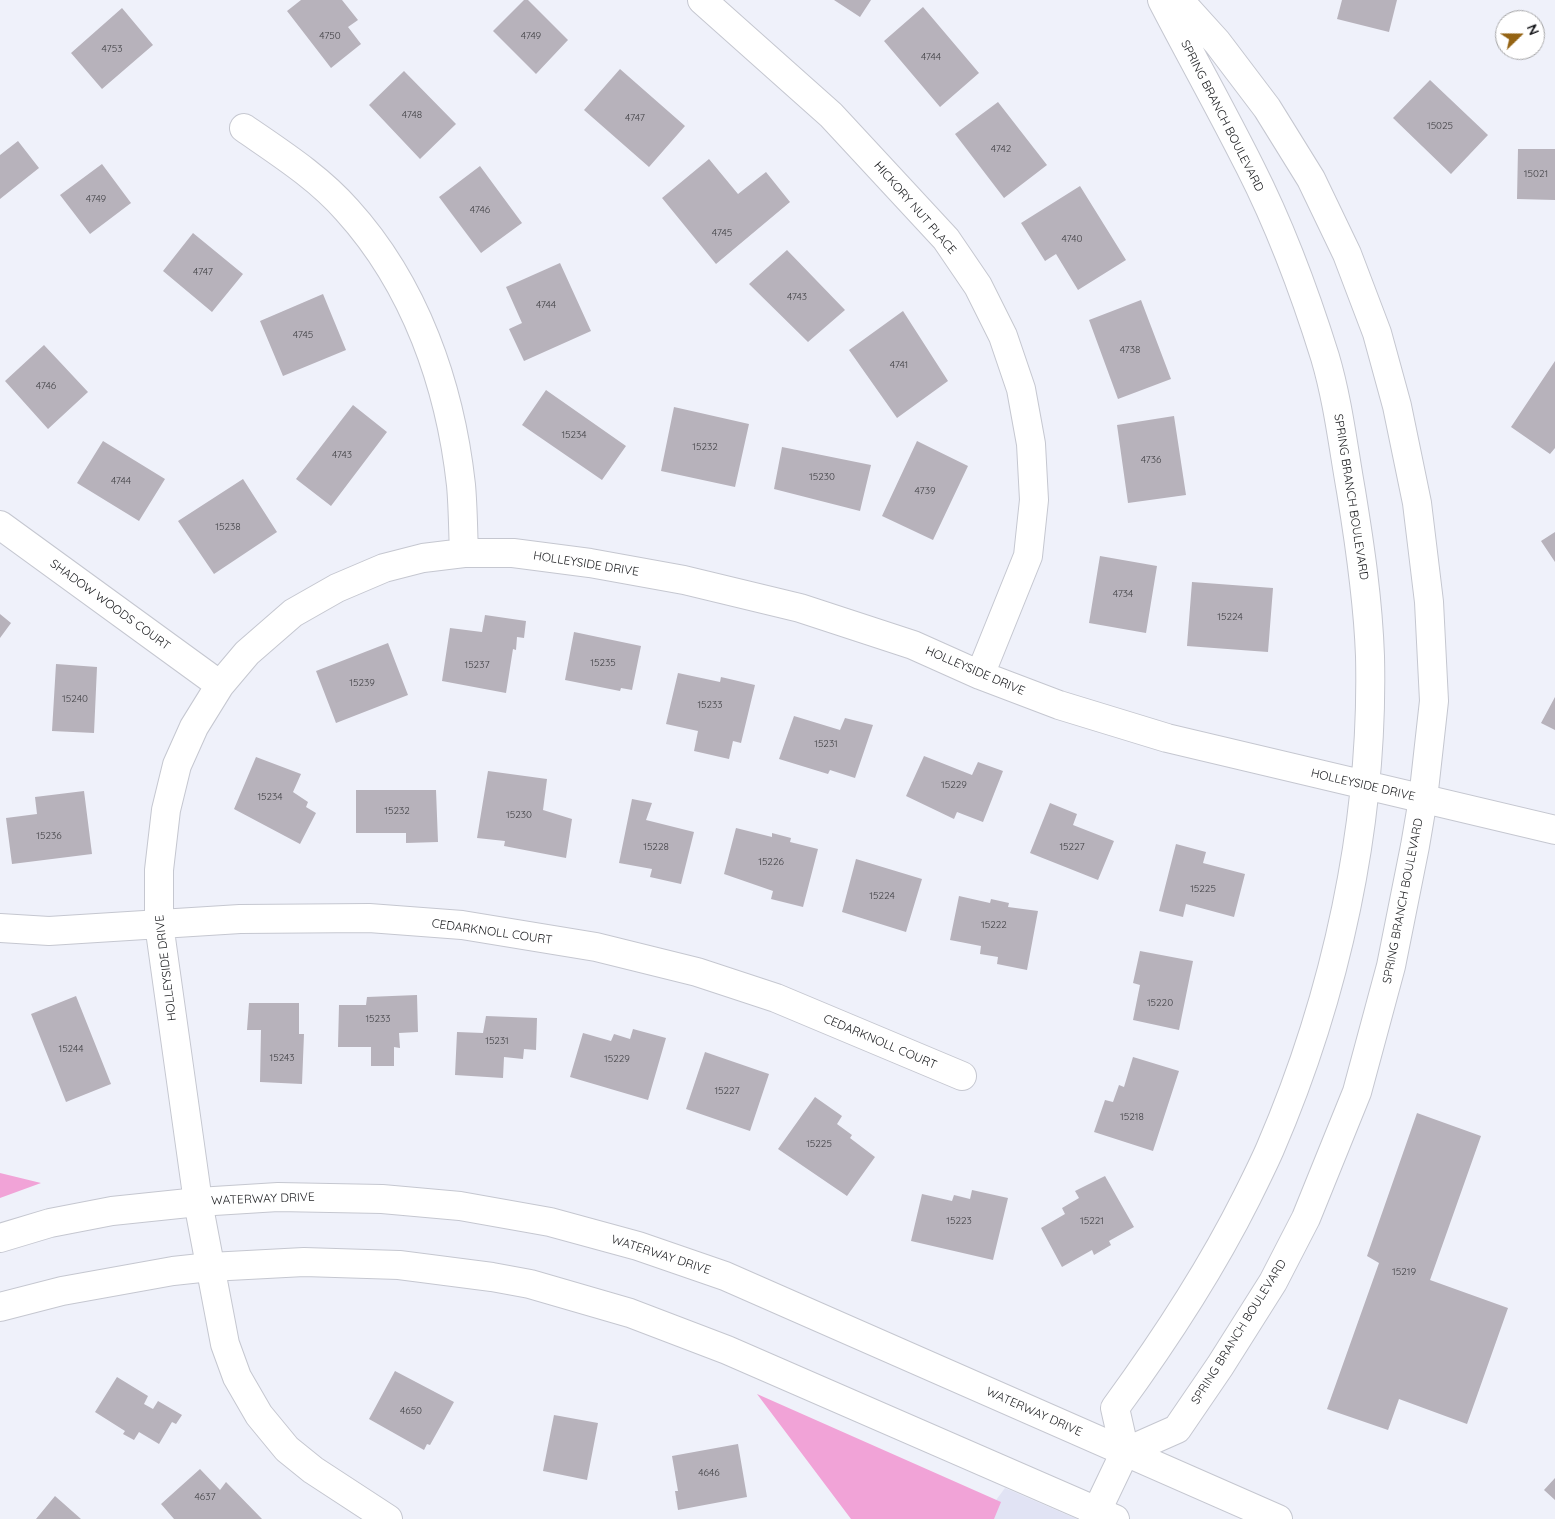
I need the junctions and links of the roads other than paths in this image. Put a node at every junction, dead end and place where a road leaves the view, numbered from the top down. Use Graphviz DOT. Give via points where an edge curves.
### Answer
graph roads {
  1 [pos="702,0"];
  2 [pos="1162,0"];
  3 [pos="1179,0"];
  4 [pos="244,128"];
  5 [pos="0,525"];
  6 [pos="464,553"];
  7 [pos="980,675"];
  8 [pos="220,684"];
  9 [pos="1365,786"];
  10 [pos="1423,799"];
  11 [pos="1555,830"];
  12 [pos="159,924"];
  13 [pos="0,928"];
  14 [pos="962,1076"];
  15 [pos="198,1202"];
  16 [pos="0,1238"];
  17 [pos="210,1267"];
  18 [pos="0,1307"];
  19 [pos="1125,1452"];
  20 [pos="1101,1516"];
  21 [pos="388,1519"];
  22 [pos="1278,1519"];
  1 -- 7 [label="street, HICKORY NUT PLACE" via="831,115 946,239 978,286 1003,336 1021,389 1031,444 1034,500 1028,556"];
  2 -- 9 [label="street, SPRING BRANCH BOULEVARD" via="1252,170 1288,253 1335,396 1363,568 1370,655"];
  3 -- 10 [label="street, SPRING BRANCH BOULEVARD" via="1217,42 1267,108 1311,179 1347,254 1377,333 1397,406 1417,503 1429,602 1434,701"];
  4 -- 6 [label="street" via="304,171 347,209 382,254 411,303 431,351 450,417 461,484"];
  5 -- 8 [label="street, SHADOW WOODS COURT"];
  6 -- 7 [label="street, HOLLEYSIDE DRIVE" via="513,553 684,580 800,608 913,645"];
  6 -- 8 [label="street, HOLLEYSIDE DRIVE" via="423,558 384,568 337,588 293,613 247,653"];
  7 -- 9 [label="street, HOLLEYSIDE DRIVE" via="1059,705 1166,738"];
  8 -- 12 [label="street, HOLLEYSIDE DRIVE" via="194,727 177,765 166,810 159,870"];
  9 -- 10 [label="street, HOLLEYSIDE DRIVE"];
  9 -- 19 [label="street, SPRING BRANCH BOULEVARD" via="1354,866 1335,957 1304,1065 1269,1152 1227,1236 1168,1332 1115,1408"];
  10 -- 11 [label="street, HOLLEYSIDE DRIVE"];
  10 -- 19 [label="street, SPRING BRANCH BOULEVARD" via="1391,966 1357,1092 1306,1218 1273,1282 1177,1429"];
  12 -- 13 [label="street, CEDARKNOLL COURT" via="49,931"];
  12 -- 14 [label="street, CEDARKNOLL COURT" via="240,919 369,918 462,925 596,947 697,972 776,998"];
  12 -- 15 [label="street, HOLLEYSIDE DRIVE"];
  15 -- 16 [label="street, WATERWAY DRIVE" via="104,1213 50,1223"];
  15 -- 17 [label="street, HOLLEYSIDE DRIVE"];
  15 -- 19 [label="street, WATERWAY DRIVE" via="278,1197 382,1198 460,1206 550,1222 638,1246 725,1276"];
  17 -- 18 [label="street" via="62,1291"];
  17 -- 20 [label="street" via="304,1262 399,1265 530,1284 630,1313 727,1350"];
  17 -- 21 [label="street, HOLLEYSIDE DRIVE" via="225,1344 237,1377 259,1415 287,1449 313,1470"];
  19 -- 20 [label="street"];
  19 -- 22 [label="street, WATERWAY DRIVE"];
}
